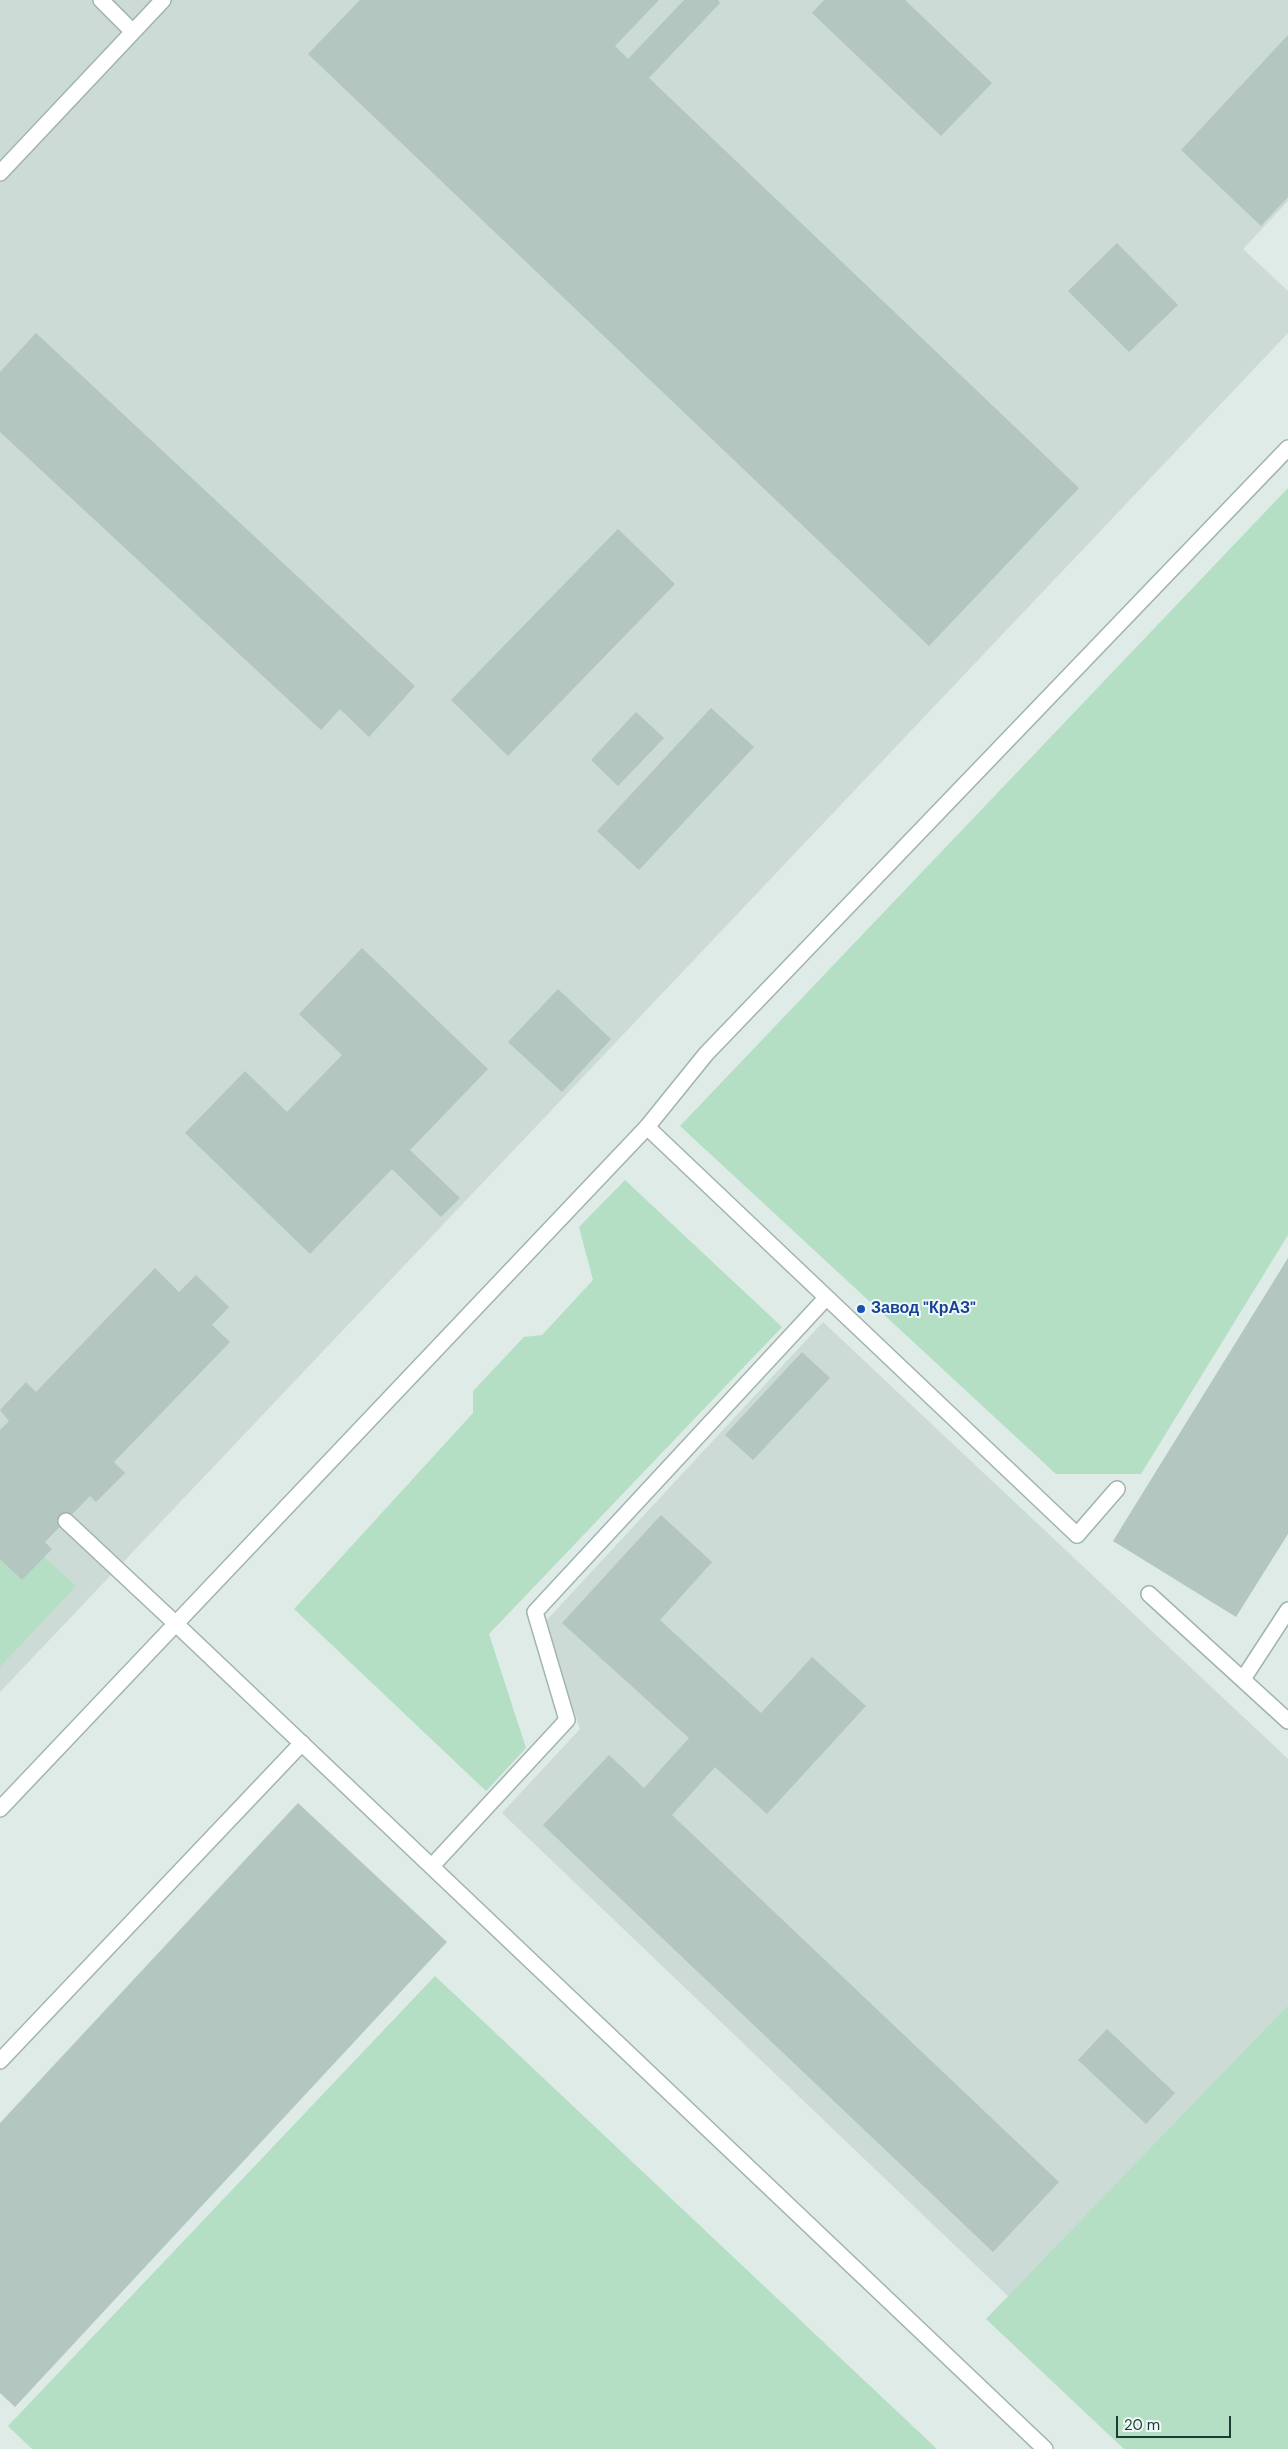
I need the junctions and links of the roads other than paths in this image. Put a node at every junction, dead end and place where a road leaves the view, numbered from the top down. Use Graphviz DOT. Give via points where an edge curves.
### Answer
graph roads {
  1 [pos="101,0"];
  2 [pos="163,0"];
  3 [pos="133,32"];
  4 [pos="0,173"];
  5 [pos="1288,448"];
  6 [pos="647,1127"];
  7 [pos="826,1298"];
  8 [pos="1117,1488"];
  9 [pos="66,1521"];
  10 [pos="1150,1594"];
  11 [pos="1288,1610"];
  12 [pos="175,1623"];
  13 [pos="1242,1679"];
  14 [pos="1288,1721"];
  15 [pos="302,1743"];
  16 [pos="0,1809"];
  17 [pos="432,1866"];
  18 [pos="0,2062"];
  19 [pos="1045,2449"];
  1 -- 3 [label="street"];
  2 -- 3 [label="street"];
  3 -- 4 [label="street"];
  5 -- 6 [label="street" via="706,1054"];
  6 -- 7 [label="street"];
  6 -- 12 [label="street"];
  7 -- 8 [label="street" via="1077,1536"];
  7 -- 17 [label="street" via="535,1612 567,1720"];
  9 -- 12 [label="street"];
  10 -- 13 [label="street"];
  11 -- 13 [label="street"];
  12 -- 15 [label="street"];
  12 -- 16 [label="street"];
  13 -- 14 [label="street"];
  15 -- 17 [label="street"];
  15 -- 18 [label="street"];
  17 -- 19 [label="street"];
}
